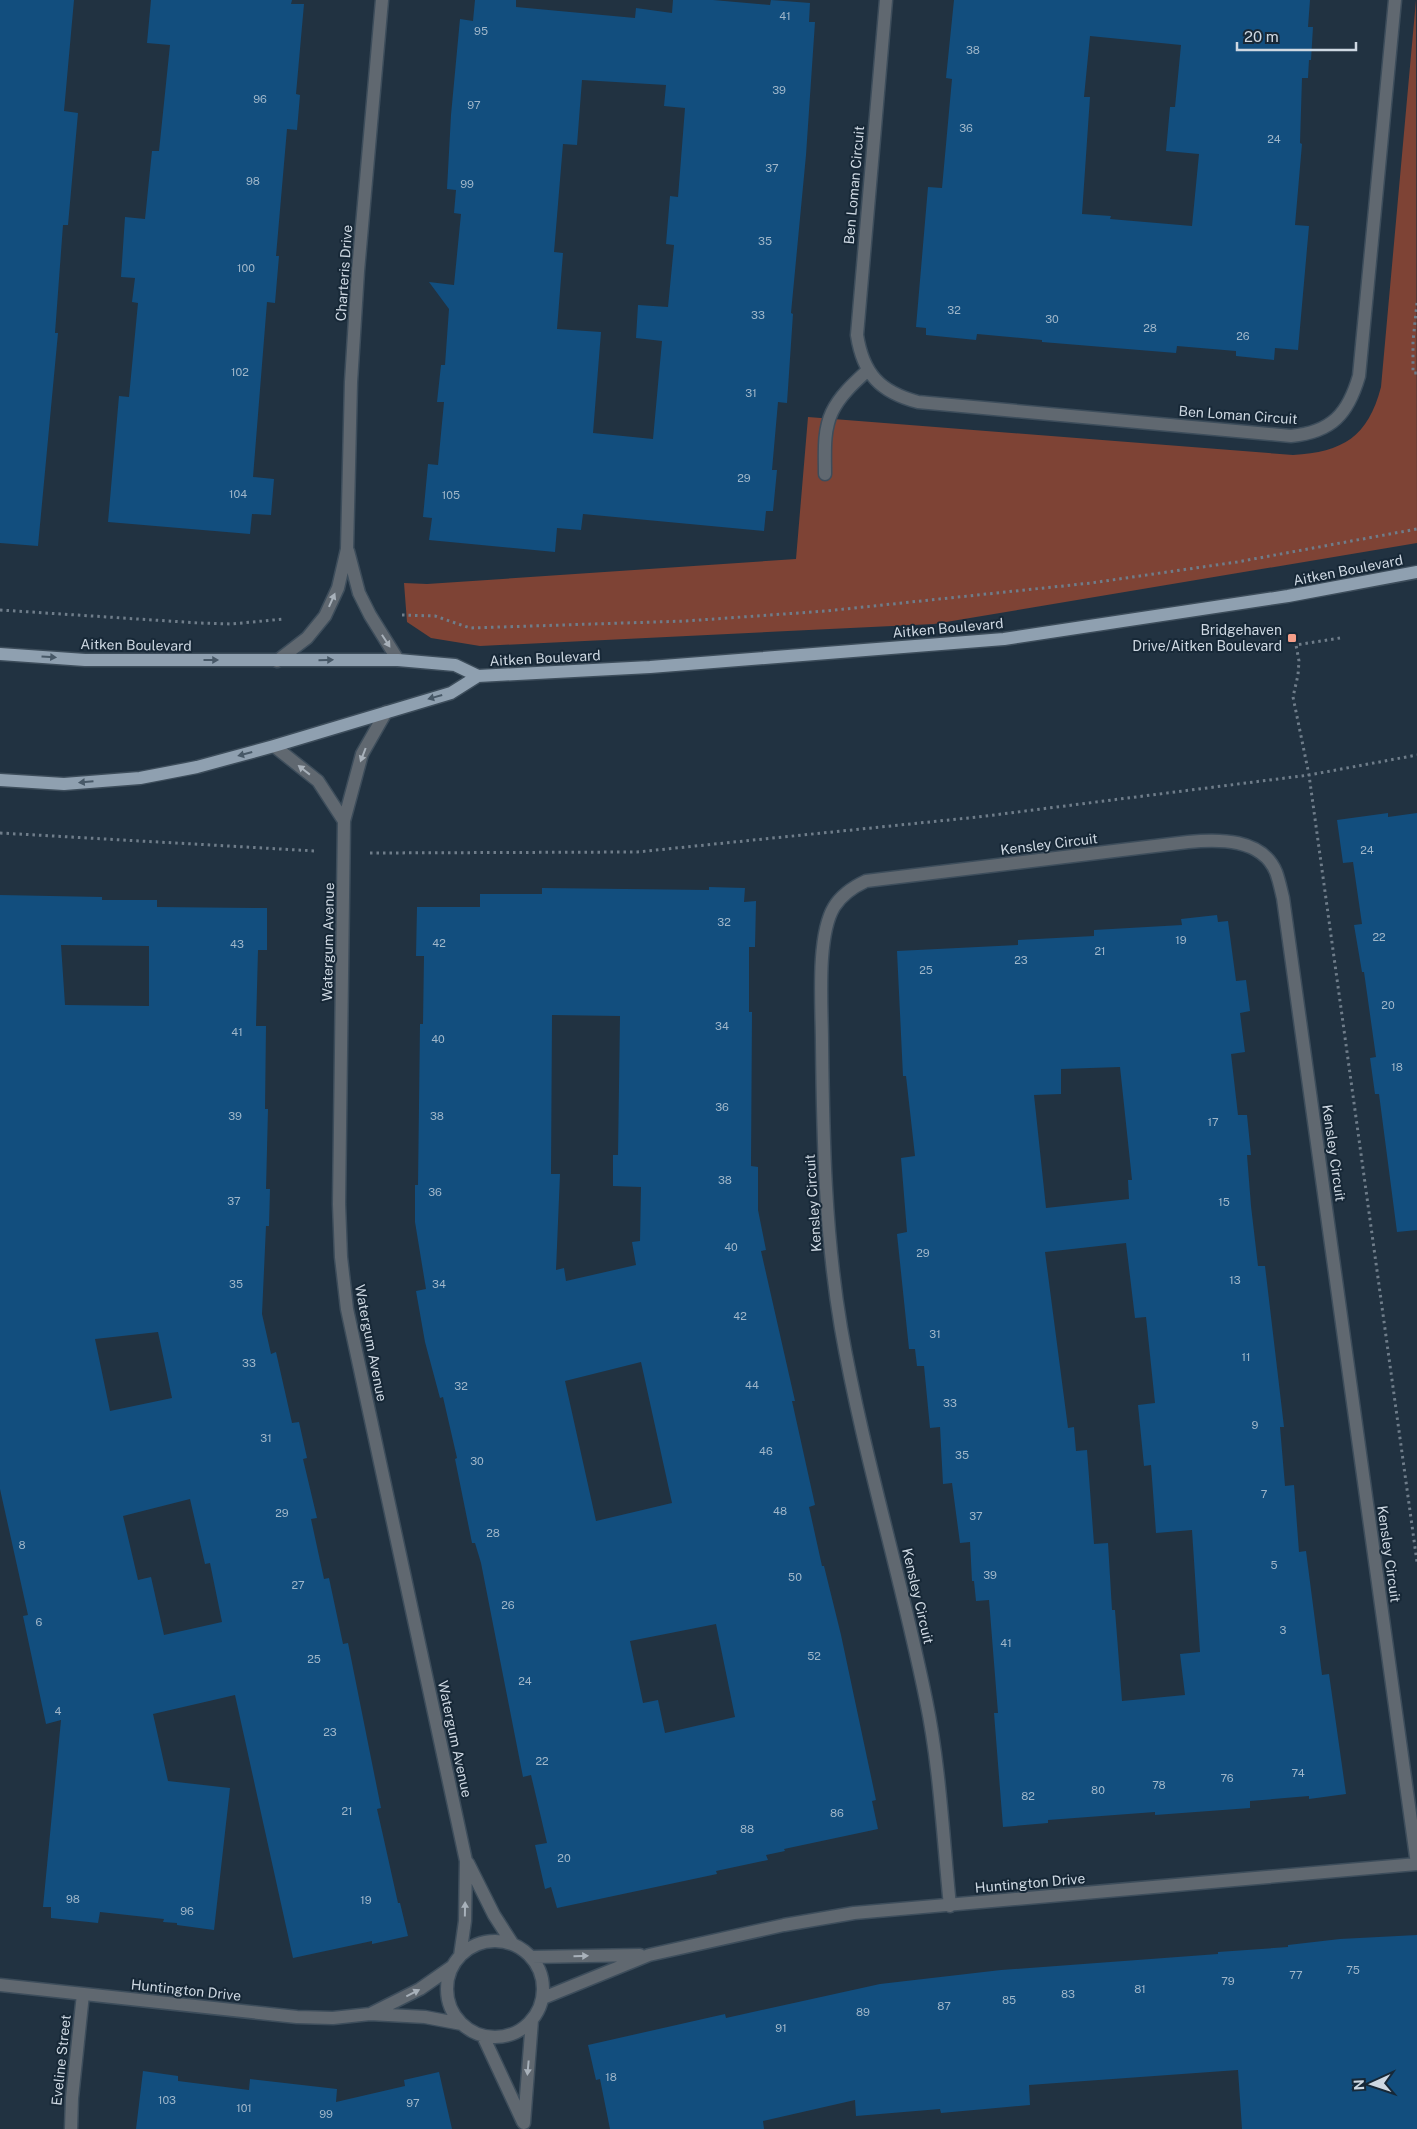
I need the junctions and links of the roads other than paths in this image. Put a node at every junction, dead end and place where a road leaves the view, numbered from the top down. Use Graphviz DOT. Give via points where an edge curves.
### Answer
graph roads {
  1 [pos="382,0"];
  2 [pos="886,0"];
  3 [pos="1395,0"];
  4 [pos="868,370"];
  5 [pos="824,474"];
  6 [pos="347,548"];
  7 [pos="1417,572"];
  8 [pos="0,654"];
  9 [pos="398,660"];
  10 [pos="277,661"];
  11 [pos="478,676"];
  12 [pos="386,712"];
  13 [pos="274,746"];
  14 [pos="0,780"];
  15 [pos="344,821"];
  16 [pos="466,1861"];
  17 [pos="1417,1864"];
  18 [pos="950,1906"];
  19 [pos="512,1943"];
  20 [pos="648,1955"];
  21 [pos="532,1957"];
  22 [pos="456,1961"];
  23 [pos="0,1986"];
  24 [pos="83,1994"];
  25 [pos="543,1998"];
  26 [pos="370,2014"];
  27 [pos="532,2020"];
  28 [pos="462,2024"];
  29 [pos="484,2036"];
  30 [pos="524,2126"];
  31 [pos="71,2129"];
  1 -- 6 [label="street, Charteris Drive" via="351,382"];
  2 -- 4 [label="street, Ben Loman Circuit" via="857,335 860,354"];
  3 -- 4 [label="street, Ben Loman Circuit" via="1360,376 1354,395 1337,420 1322,429 1292,436 918,402 900,397 882,386"];
  4 -- 5 [label="street" via="832,412 826,435"];
  6 -- 9 [label="street, one-way" via="359,594"];
  10 -- 6 [label="street, one-way" via="307,638 326,616 338,588"];
  7 -- 11 [label="main road, Aitken Boulevard" via="1240,604 1004,639 650,667"];
  8 -- 10 [label="main road, Aitken Boulevard, one-way" via="85,660"];
  10 -- 9 [label="main road, Aitken Boulevard, one-way"];
  9 -- 11 [label="main road, Aitken Boulevard" via="455,665"];
  11 -- 12 [label="main road, Aitken Boulevard, one-way" via="451,693"];
  12 -- 13 [label="main road, Aitken Boulevard"];
  12 -- 15 [label="street, Watergum Avenue, one-way" via="362,754"];
  13 -- 14 [label="main road, Aitken Boulevard, one-way" via="197,767 140,778 64,784"];
  15 -- 13 [label="street, one-way" via="318,781"];
  15 -- 16 [label="street, Watergum Avenue" via="339,1204 347,1309"];
  16 -- 19 [label="street, Watergum Avenue"];
  22 -- 16 [label="street, Watergum Avenue, one-way" via="465,1921"];
  17 -- 18 [label="street, Huntington Drive"];
  17 -- 18 [label="street, Kensley Circuit" via="1283,898 1275,870 1262,854 1241,844 1218,840 1188,842 866,881 848,890 833,907 826,929 822,960 823,1130 838,1308 854,1394 927,1704"];
  18 -- 20 [label="street, Huntington Drive" via="854,1913"];
  19 -- 21 [label="street"];
  19 -- 22 [label="street" via="484,1942 471,1947"];
  21 -- 20 [label="street, Huntington Drive, one-way"];
  20 -- 25 [label="street, Huntington Drive"];
  21 -- 25 [label="street" via="543,1983"];
  26 -- 22 [label="street, Huntington Drive, one-way" via="420,1989"];
  22 -- 28 [label="street" via="448,1981 448,1996"];
  23 -- 24 [label="street, Huntington Drive"];
  24 -- 26 [label="street, Huntington Drive" via="297,2018"];
  24 -- 31 [label="street, Eveline Street"];
  25 -- 27 [label="street"];
  26 -- 28 [label="street, Huntington Drive" via="425,2017"];
  27 -- 29 [label="street" via="510,2035"];
  27 -- 30 [label="street, one-way"];
  28 -- 29 [label="street"];
  29 -- 30 [label="street"];
}
